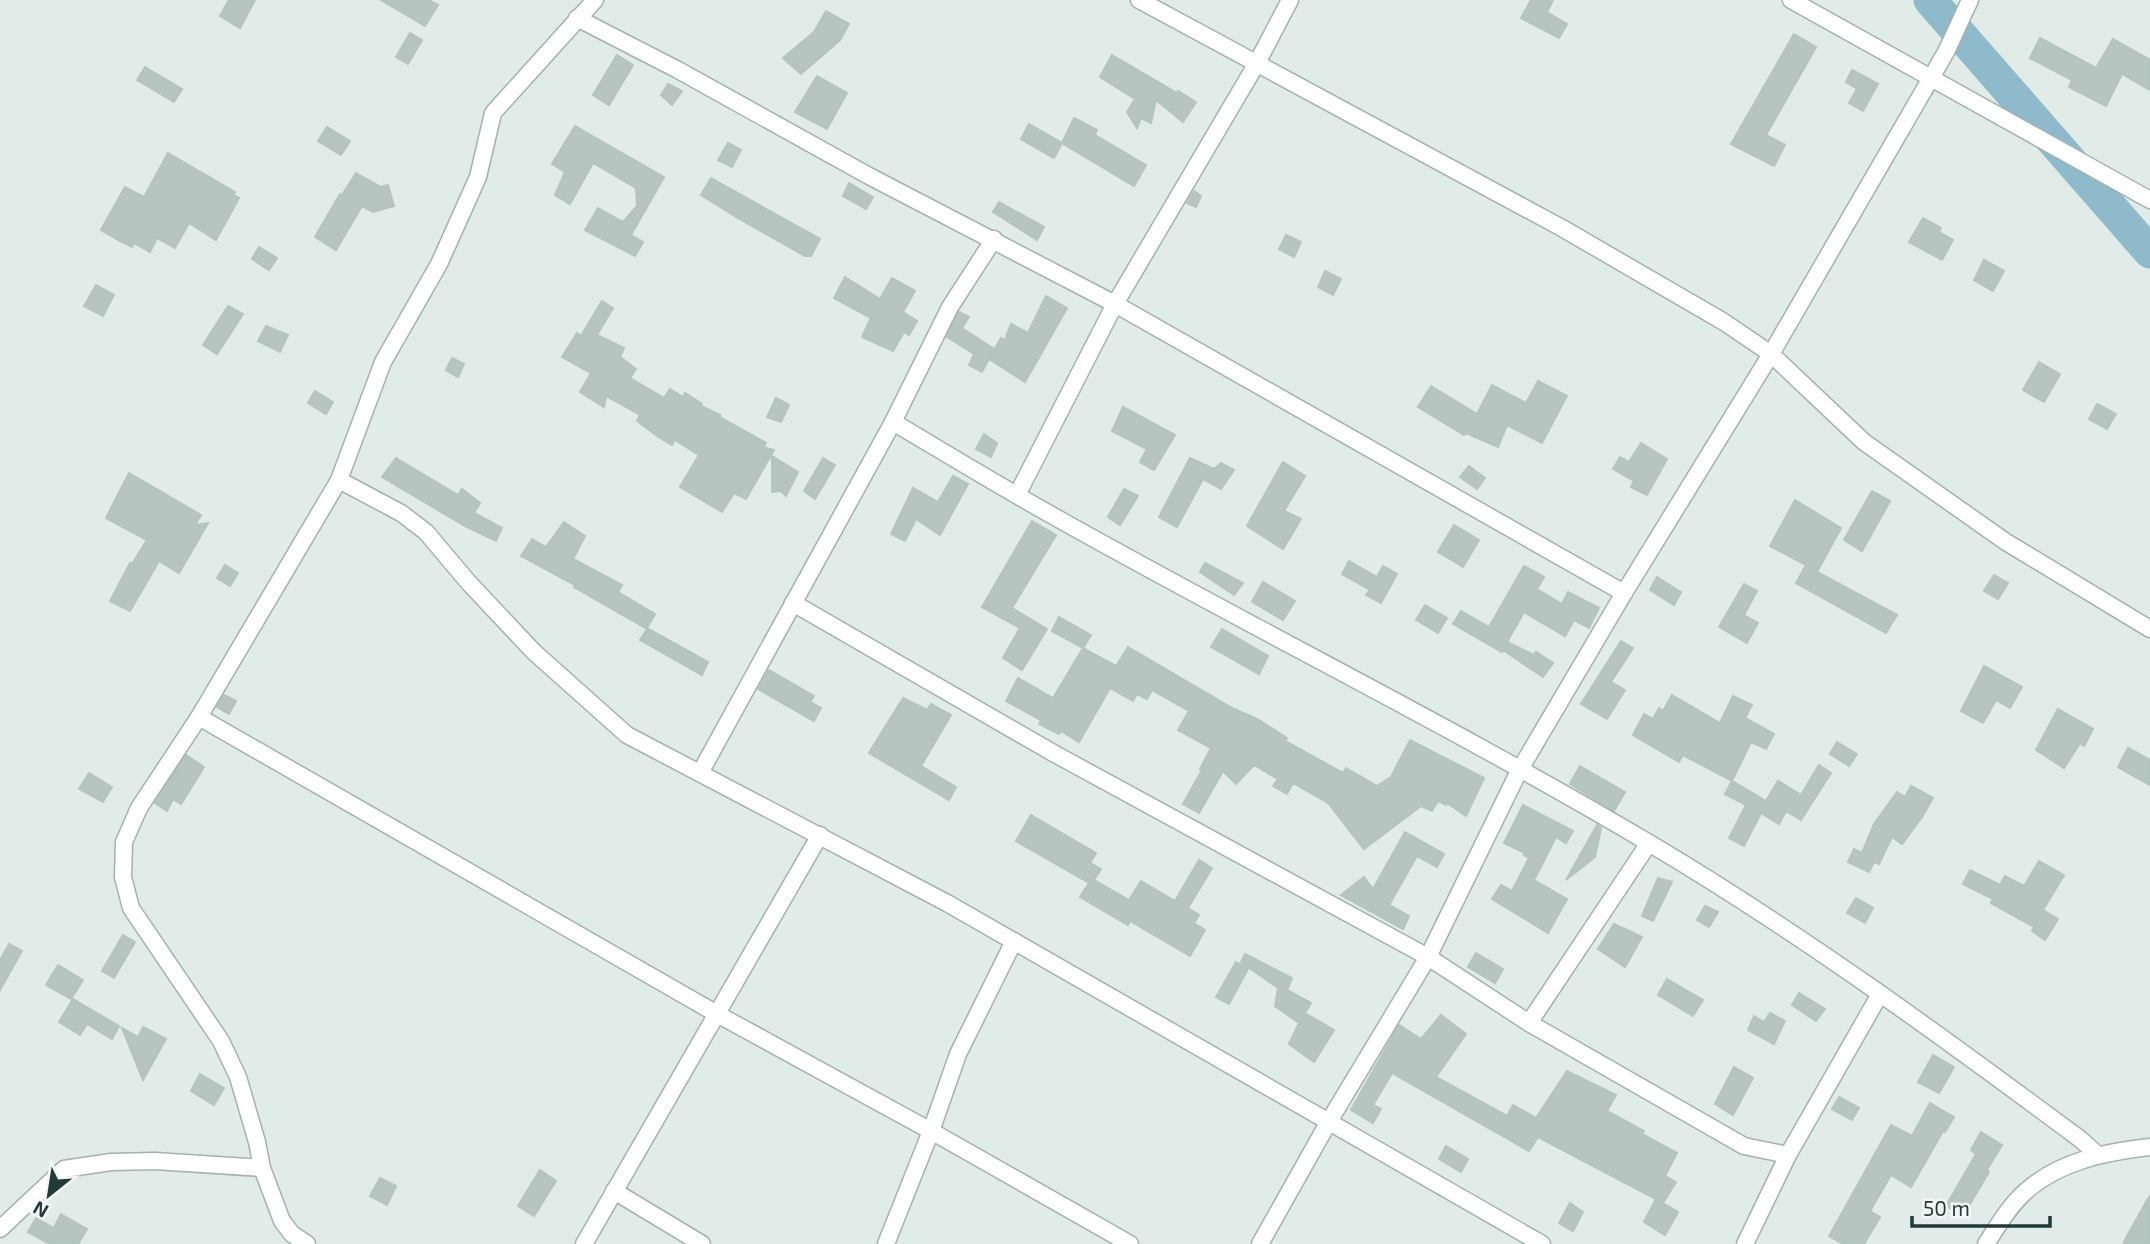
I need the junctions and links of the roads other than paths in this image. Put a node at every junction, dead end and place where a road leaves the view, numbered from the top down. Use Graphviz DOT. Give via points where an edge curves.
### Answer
graph roads {
  1 [pos="595,0"];
  2 [pos="1139,0"];
  3 [pos="1290,0"];
  4 [pos="1791,0"];
  5 [pos="1970,0"];
  6 [pos="577,18"];
  7 [pos="1257,63"];
  8 [pos="1931,78"];
  9 [pos="2150,200"];
  10 [pos="994,239"];
  11 [pos="1115,304"];
  12 [pos="1771,354"];
  13 [pos="893,422"];
  14 [pos="339,480"];
  15 [pos="1017,495"];
  16 [pos="1624,593"];
  17 [pos="793,603"];
  18 [pos="2150,629"];
  19 [pos="199,717"];
  20 [pos="1520,771"];
  21 [pos="700,773"];
  22 [pos="820,835"];
  23 [pos="1648,843"];
  24 [pos="1013,941"];
  25 [pos="1428,957"];
  26 [pos="1880,993"];
  27 [pos="717,1014"];
  28 [pos="1529,1023"];
  29 [pos="1328,1124"];
  30 [pos="931,1131"];
  31 [pos="2150,1147"];
  32 [pos="1788,1155"];
  33 [pos="2098,1155"];
  34 [pos="262,1168"];
  35 [pos="614,1191"];
  36 [pos="0,1229"];
  37 [pos="307,1244"];
  38 [pos="584,1244"];
  39 [pos="702,1244"];
  40 [pos="886,1244"];
  41 [pos="1130,1244"];
  42 [pos="1260,1244"];
  43 [pos="1542,1244"];
  44 [pos="1745,1244"];
  45 [pos="1986,1244"];
  1 -- 6 [label="street"];
  2 -- 7 [label="street"];
  3 -- 7 [label="street"];
  4 -- 8 [label="street"];
  5 -- 8 [label="street"];
  6 -- 10 [label="street"];
  6 -- 14 [label="street" via="493,113 478,177 439,264 383,362"];
  7 -- 11 [label="street"];
  7 -- 12 [label="street" via="1562,228"];
  8 -- 9 [label="street"];
  8 -- 12 [label="street"];
  10 -- 11 [label="street"];
  10 -- 13 [label="street" via="950,307"];
  11 -- 15 [label="street"];
  11 -- 16 [label="street"];
  12 -- 16 [label="street"];
  12 -- 18 [label="street" via="1864,442 2006,542"];
  13 -- 15 [label="street"];
  13 -- 17 [label="street"];
  14 -- 19 [label="street"];
  14 -- 21 [label="street" via="426,532 534,652 627,735"];
  15 -- 20 [label="street"];
  16 -- 20 [label="street"];
  17 -- 21 [label="street"];
  17 -- 25 [label="street" via="1055,754"];
  19 -- 27 [label="street"];
  19 -- 34 [label="street" via="139,808 124,842 122,877 131,908 221,1041 238,1077"];
  20 -- 23 [label="street"];
  20 -- 25 [label="street"];
  21 -- 22 [label="street"];
  22 -- 24 [label="street"];
  22 -- 27 [label="street"];
  23 -- 26 [label="street" via="1794,933"];
  23 -- 28 [label="street"];
  24 -- 29 [label="street"];
  24 -- 30 [label="street" via="958,1054"];
  25 -- 28 [label="street"];
  25 -- 29 [label="street"];
  26 -- 32 [label="street"];
  26 -- 33 [label="street"];
  27 -- 30 [label="street"];
  27 -- 35 [label="street"];
  28 -- 32 [label="street" via="1744,1146"];
  29 -- 42 [label="street"];
  29 -- 43 [label="street"];
  30 -- 40 [label="street"];
  30 -- 41 [label="street"];
  31 -- 33 [label="street"];
  32 -- 44 [label="street"];
  33 -- 45 [label="street" via="2065,1167 2024,1193"];
  34 -- 36 [label="street" via="155,1161 64,1169"];
  34 -- 37 [label="street" via="282,1221"];
  35 -- 38 [label="street"];
  35 -- 39 [label="street"];
}
